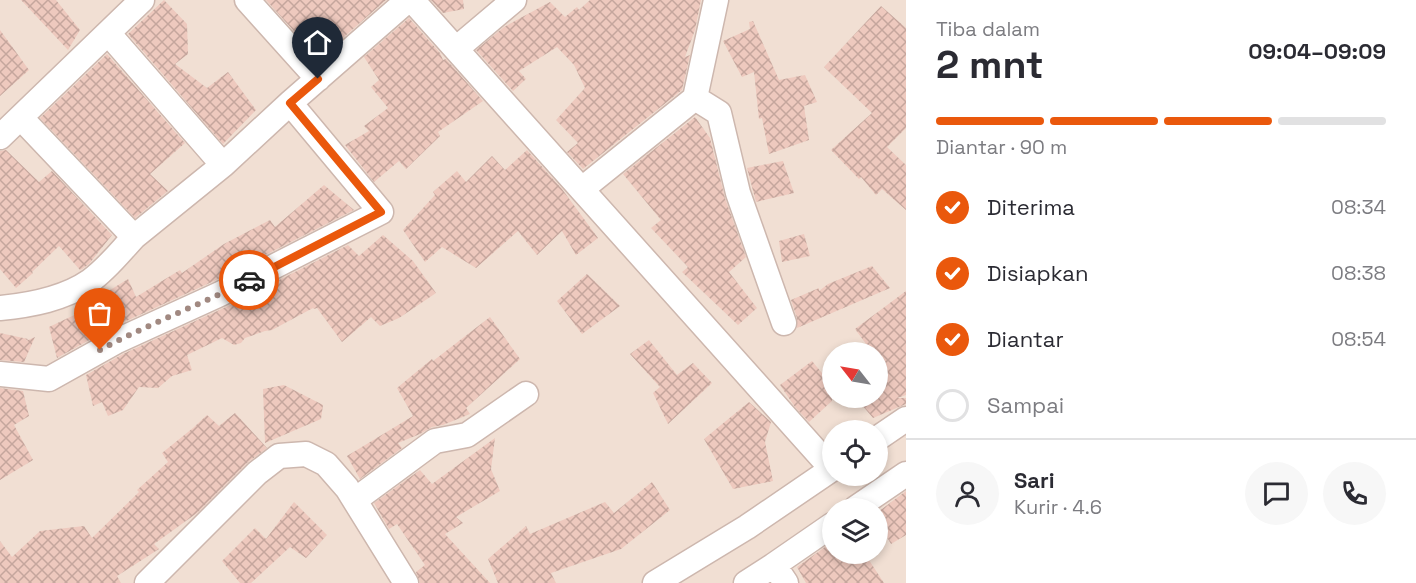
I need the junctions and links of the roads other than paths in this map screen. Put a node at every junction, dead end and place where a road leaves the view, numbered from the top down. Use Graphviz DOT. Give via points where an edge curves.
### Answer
graph roads {
  1 [pos="142,0"];
  2 [pos="247,0"];
  3 [pos="410,0"];
  4 [pos="514,0"];
  5 [pos="716,0"];
  6 [pos="108,33"];
  7 [pos="456,49"];
  8 [pos="318,79"];
  9 [pos="695,98"];
  10 [pos="290,103"];
  11 [pos="21,118"];
  12 [pos="0,137"];
  13 [pos="223,165"];
  14 [pos="582,189"];
  15 [pos="134,237"];
  16 [pos="0,308"];
  17 [pos="784,323"];
  18 [pos="0,375"];
  19 [pos="526,394"];
  20 [pos="906,419"];
  21 [pos="888,431"];
  22 [pos="822,458"];
  23 [pos="906,474"];
  24 [pos="822,476"];
  25 [pos="871,498"];
  26 [pos="355,500"];
  27 [pos="822,534"];
  28 [pos="780,574"];
  29 [pos="147,583"];
  30 [pos="406,583"];
  31 [pos="655,583"];
  32 [pos="746,583"];
  1 -- 6 [label="street"];
  2 -- 8 [label="street"];
  3 -- 7 [label="street"];
  3 -- 8 [label="street"];
  4 -- 7 [label="street"];
  5 -- 9 [label="street"];
  6 -- 11 [label="street"];
  6 -- 13 [label="street"];
  7 -- 14 [label="street"];
  8 -- 10 [label="street"];
  9 -- 14 [label="street"];
  9 -- 17 [label="street" via="719,113 738,193"];
  10 -- 13 [label="street"];
  10 -- 18 [label="street" via="381,212 49,378"];
  11 -- 12 [label="street"];
  11 -- 15 [label="street"];
  13 -- 15 [label="street"];
  14 -- 22 [label="street"];
  15 -- 16 [label="street" via="89,282 42,302"];
  19 -- 26 [label="street" via="467,435 435,441"];
  20 -- 21 [label="street"];
  23 -- 25 [label="street"];
  24 -- 31 [label="street"];
  26 -- 29 [label="street" via="326,464 306,454 279,456 257,473"];
  26 -- 30 [label="street"];
  27 -- 28 [label="street"];
  28 -- 32 [label="street"];
}
